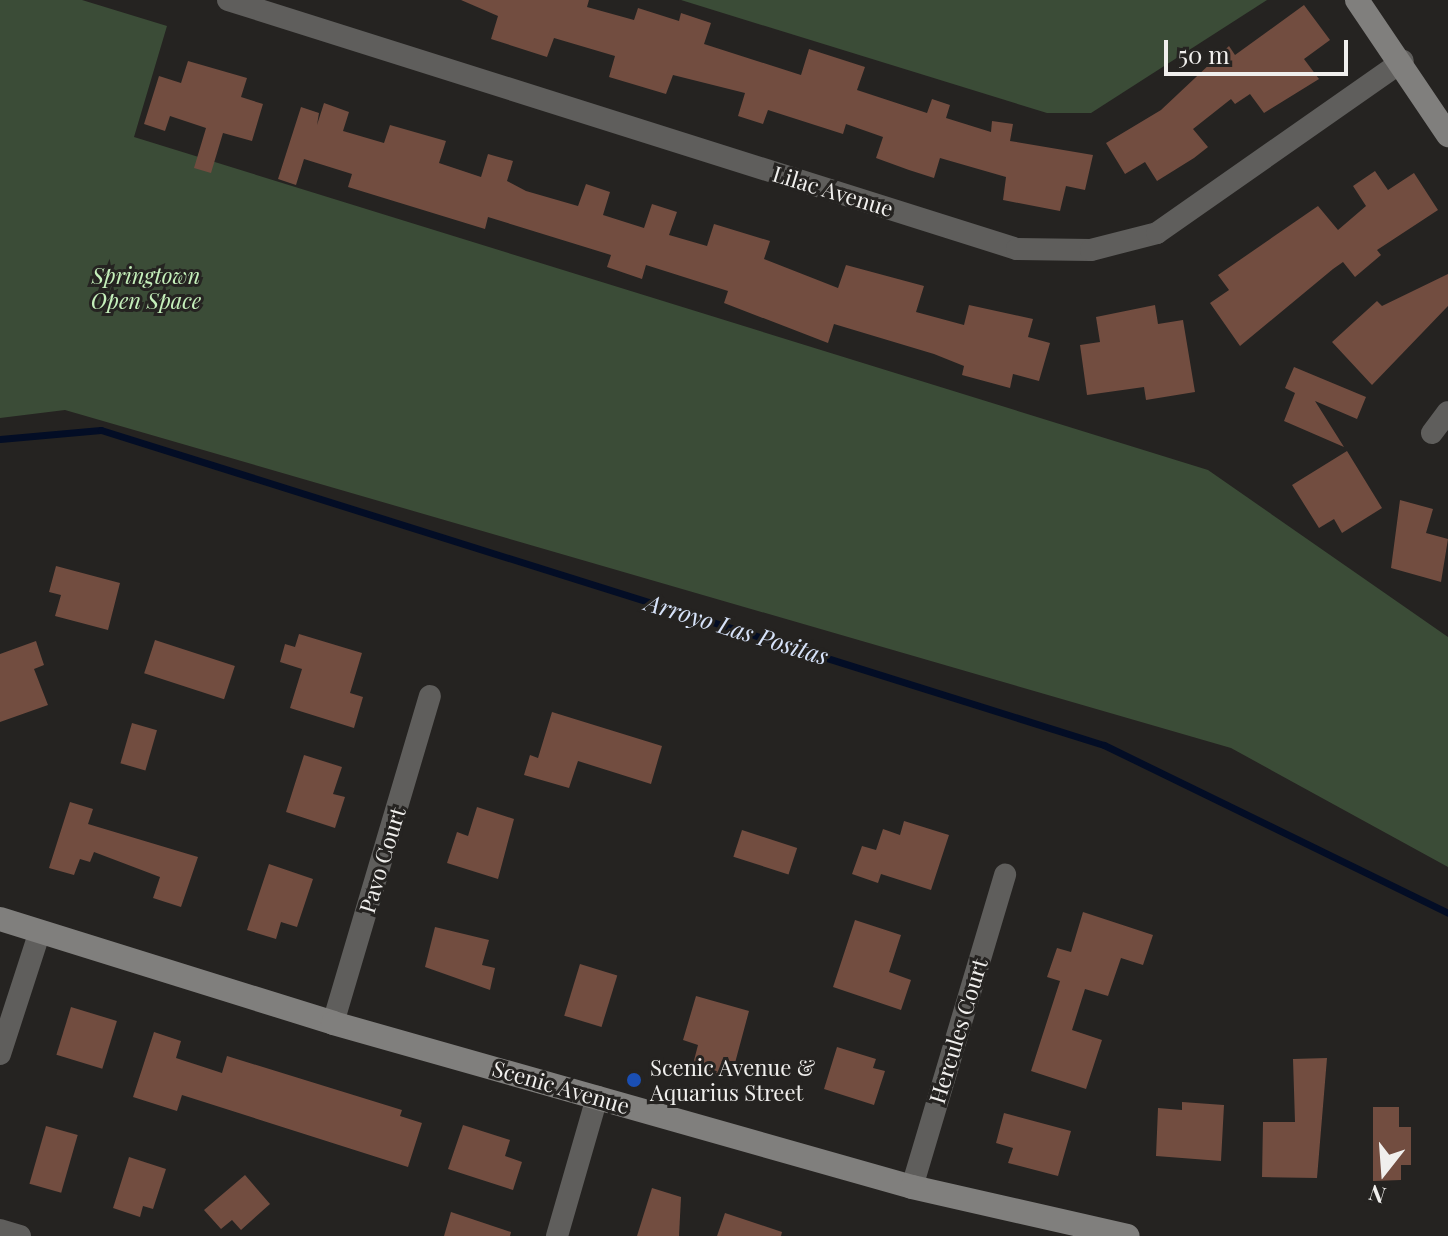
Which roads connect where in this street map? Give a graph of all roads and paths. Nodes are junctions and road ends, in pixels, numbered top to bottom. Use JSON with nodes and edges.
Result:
{"nodes":[{"id":1,"x":228,"y":0,"type":"edge"},
{"id":2,"x":1357,"y":0,"type":"edge"},
{"id":3,"x":1403,"y":61,"type":"junction"},
{"id":4,"x":1448,"y":135,"type":"edge"},
{"id":5,"x":1448,"y":412,"type":"edge"},
{"id":6,"x":1432,"y":433,"type":"dead end"},
{"id":7,"x":430,"y":696,"type":"dead end"},
{"id":8,"x":1005,"y":875,"type":"dead end"},
{"id":9,"x":0,"y":919,"type":"edge"},
{"id":10,"x":40,"y":931,"type":"junction"},
{"id":11,"x":333,"y":1023,"type":"junction"},
{"id":12,"x":0,"y":1054,"type":"edge"},
{"id":13,"x":597,"y":1097,"type":"junction"},
{"id":14,"x":912,"y":1187,"type":"junction"},
{"id":15,"x":0,"y":1230,"type":"edge"},
{"id":16,"x":20,"y":1236,"type":"edge"},
{"id":17,"x":557,"y":1236,"type":"edge"},
{"id":18,"x":1127,"y":1236,"type":"edge"}],
"edges":[{"from":1,"to":3,"type":"street","name":"Lilac Avenue"},
{"from":2,"to":3,"type":"street"},
{"from":3,"to":4,"type":"street"},
{"from":5,"to":6,"type":"street"},
{"from":7,"to":11,"type":"street","name":"Pavo Court"},
{"from":8,"to":14,"type":"street","name":"Hercules Court"},
{"from":9,"to":10,"type":"street","name":"Scenic Avenue"},
{"from":10,"to":11,"type":"street","name":"Scenic Avenue"},
{"from":10,"to":12,"type":"street"},
{"from":11,"to":13,"type":"street","name":"Scenic Avenue"},
{"from":13,"to":14,"type":"street","name":"Scenic Avenue"},
{"from":13,"to":17,"type":"street"},
{"from":14,"to":18,"type":"street","name":"Scenic Avenue"},
{"from":15,"to":16,"type":"street"}]}
